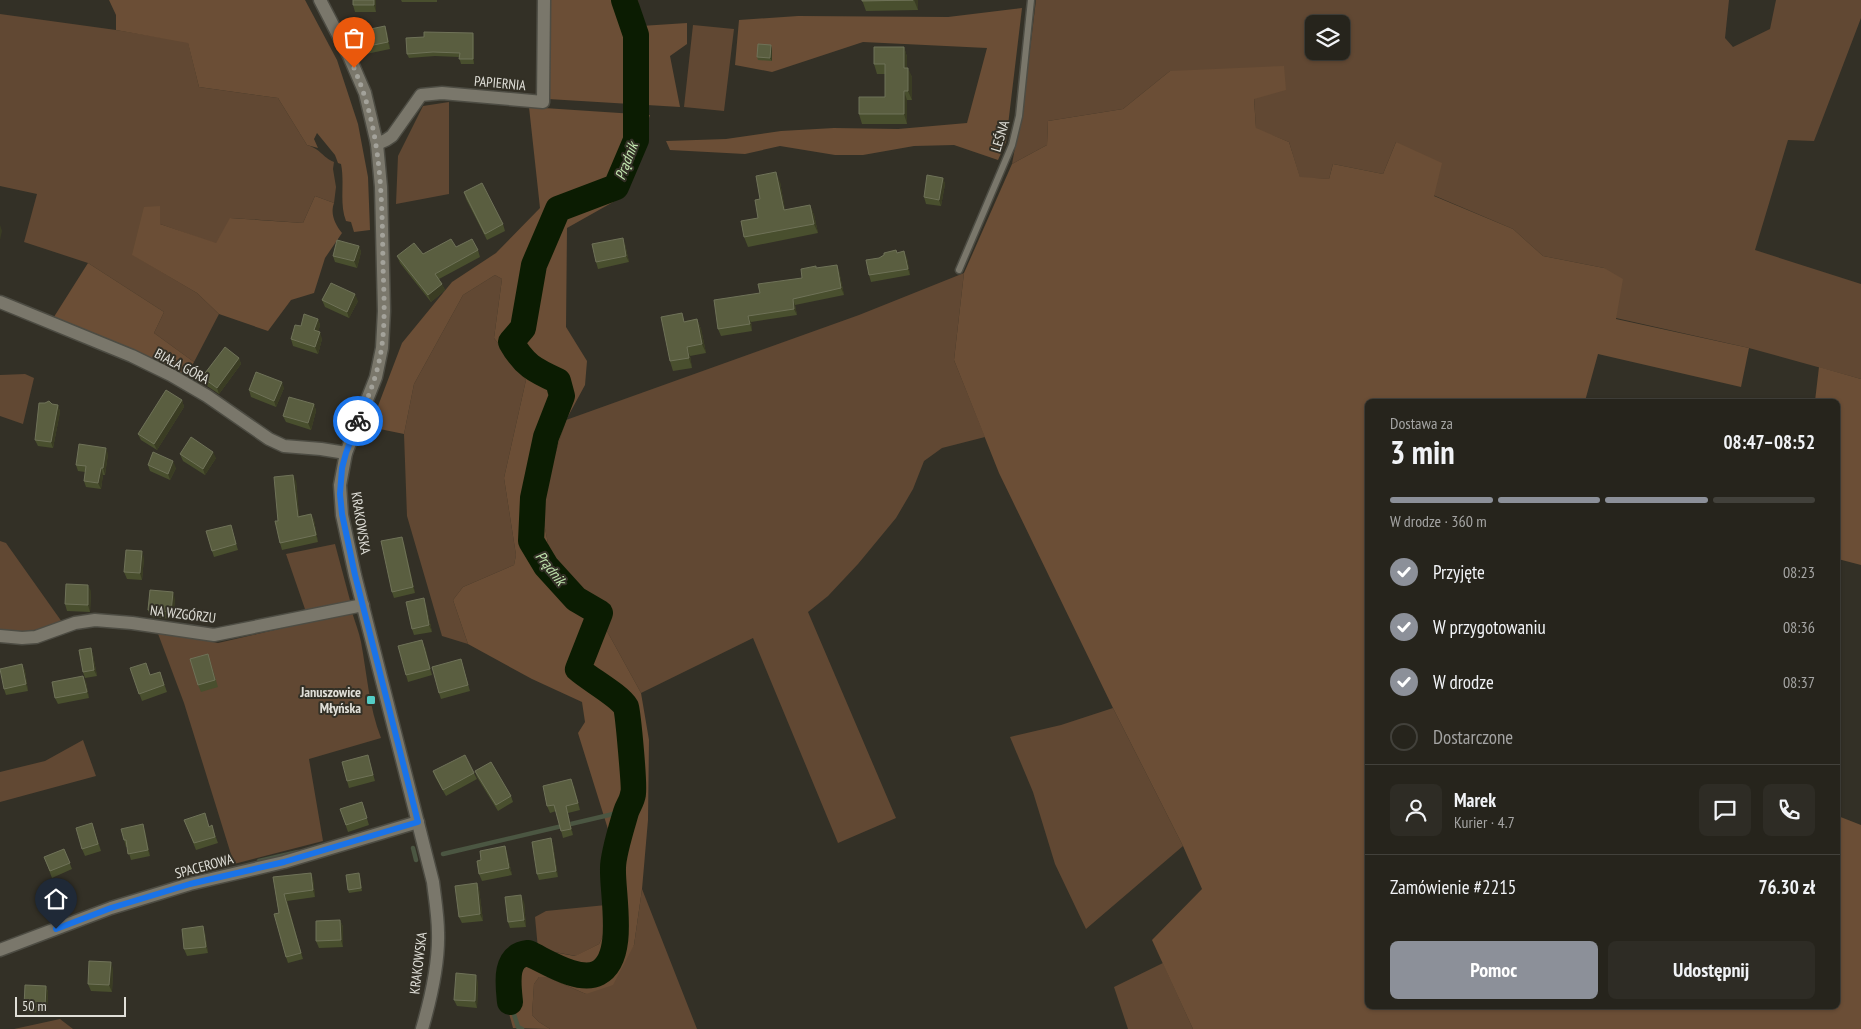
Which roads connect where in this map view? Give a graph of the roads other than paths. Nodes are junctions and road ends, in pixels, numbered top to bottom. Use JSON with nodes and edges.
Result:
{"nodes":[{"id":1,"x":320,"y":0,"type":"edge"},
{"id":2,"x":544,"y":0,"type":"edge"},
{"id":3,"x":1031,"y":0,"type":"edge"},
{"id":4,"x":377,"y":144,"type":"junction"},
{"id":5,"x":959,"y":270,"type":"dead end"},
{"id":6,"x":0,"y":302,"type":"edge"},
{"id":7,"x":346,"y":453,"type":"junction"},
{"id":8,"x":363,"y":605,"type":"junction"},
{"id":9,"x":0,"y":636,"type":"edge"},
{"id":10,"x":418,"y":822,"type":"junction"},
{"id":11,"x":0,"y":950,"type":"edge"},
{"id":12,"x":422,"y":1029,"type":"edge"}],
"edges":[{"from":1,"to":4,"type":"street","name":"KRAKOWSKA"},
{"from":2,"to":4,"type":"street","name":"PAPIERNIA"},
{"from":3,"to":5,"type":"lane","name":"LEŚNA"},
{"from":4,"to":7,"type":"street","name":"KRAKOWSKA"},
{"from":6,"to":7,"type":"street","name":"BIAŁA GÓRA"},
{"from":7,"to":8,"type":"street","name":"KRAKOWSKA"},
{"from":8,"to":9,"type":"street","name":"NA WZGÓRZU"},
{"from":8,"to":10,"type":"street","name":"KRAKOWSKA"},
{"from":10,"to":11,"type":"street","name":"SPACEROWA"},
{"from":10,"to":12,"type":"street","name":"KRAKOWSKA"}]}
